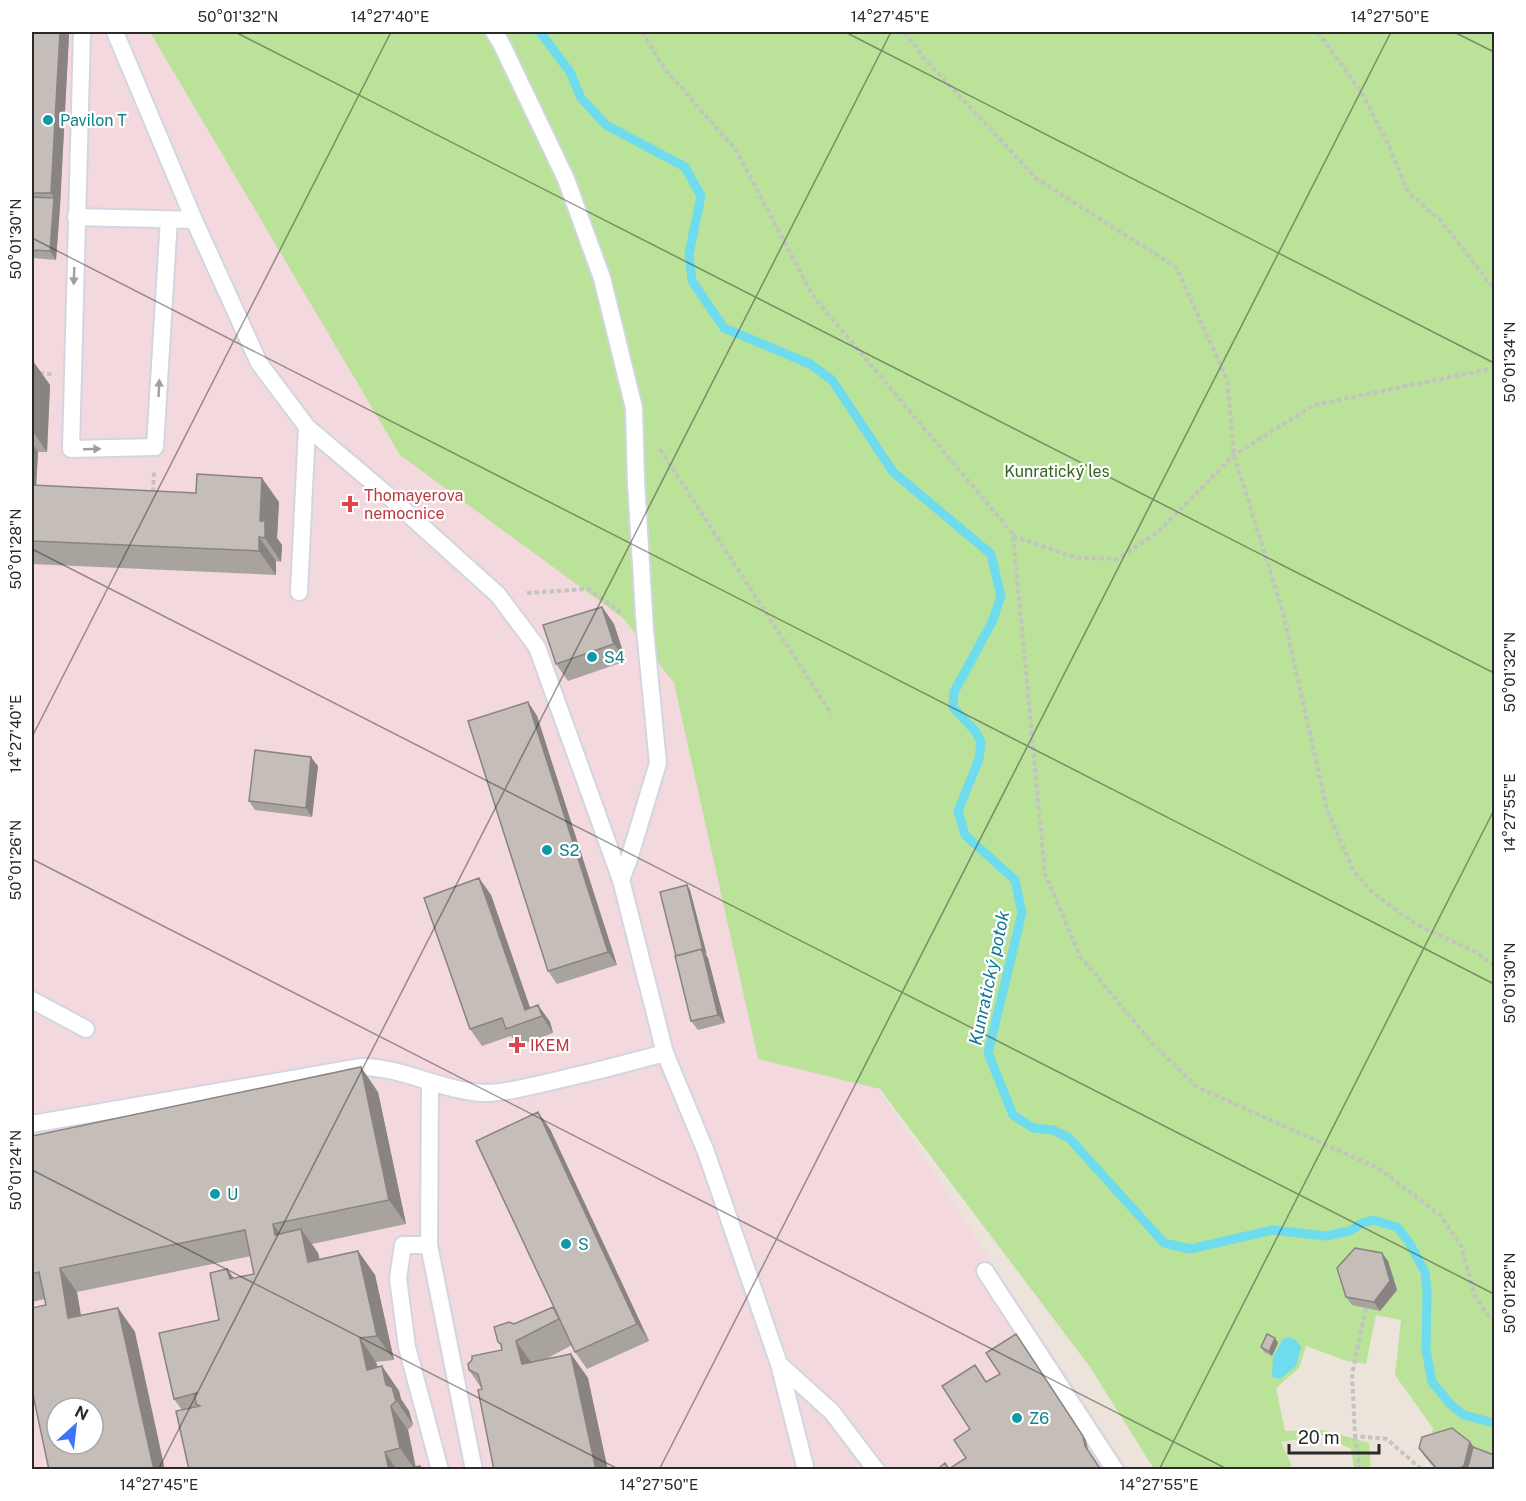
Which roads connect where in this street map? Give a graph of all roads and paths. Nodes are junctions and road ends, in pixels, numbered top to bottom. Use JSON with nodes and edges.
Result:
{"nodes":[{"id":1,"x":82,"y":32,"type":"edge"},
{"id":2,"x":115,"y":32,"type":"edge"},
{"id":3,"x":494,"y":32,"type":"edge"},
{"id":4,"x":642,"y":32,"type":"edge"},
{"id":5,"x":905,"y":32,"type":"edge"},
{"id":6,"x":1318,"y":32,"type":"edge"},
{"id":7,"x":76,"y":217,"type":"junction"},
{"id":8,"x":169,"y":219,"type":"junction"},
{"id":9,"x":194,"y":220,"type":"junction"},
{"id":10,"x":1494,"y":289,"type":"edge"},
{"id":11,"x":1494,"y":368,"type":"edge"},
{"id":12,"x":307,"y":427,"type":"junction"},
{"id":13,"x":155,"y":447,"type":"junction"},
{"id":14,"x":659,"y":447,"type":"dead end"},
{"id":15,"x":1234,"y":455,"type":"junction"},
{"id":16,"x":163,"y":493,"type":"edge"},
{"id":17,"x":1014,"y":536,"type":"junction"},
{"id":18,"x":299,"y":592,"type":"dead end"},
{"id":19,"x":498,"y":595,"type":"junction"},
{"id":20,"x":645,"y":630,"type":"junction"},
{"id":21,"x":832,"y":716,"type":"dead end"},
{"id":22,"x":621,"y":880,"type":"junction"},
{"id":23,"x":1494,"y":966,"type":"edge"},
{"id":24,"x":32,"y":1000,"type":"edge"},
{"id":25,"x":86,"y":1029,"type":"dead end"},
{"id":26,"x":665,"y":1053,"type":"junction"},
{"id":27,"x":430,"y":1082,"type":"junction"},
{"id":28,"x":32,"y":1124,"type":"edge"},
{"id":29,"x":429,"y":1245,"type":"junction"},
{"id":30,"x":984,"y":1272,"type":"dead end"},
{"id":31,"x":1366,"y":1308,"type":"edge"},
{"id":32,"x":1494,"y":1321,"type":"edge"},
{"id":33,"x":779,"y":1364,"type":"junction"},
{"id":34,"x":1356,"y":1436,"type":"junction"},
{"id":35,"x":440,"y":1470,"type":"edge"},
{"id":36,"x":474,"y":1470,"type":"edge"},
{"id":37,"x":806,"y":1470,"type":"edge"},
{"id":38,"x":876,"y":1470,"type":"edge"},
{"id":39,"x":1115,"y":1470,"type":"edge"},
{"id":40,"x":1360,"y":1470,"type":"edge"},
{"id":41,"x":1422,"y":1470,"type":"edge"}],
"edges":[{"from":1,"to":7,"type":"lane"},
{"from":2,"to":9,"type":"lane"},
{"from":3,"to":20,"type":"lane"},
{"from":4,"to":17,"type":"path"},
{"from":5,"to":15,"type":"path"},
{"from":6,"to":10,"type":"path"},
{"from":7,"to":8,"type":"lane"},
{"from":7,"to":13,"type":"lane","one_way":true},
{"from":8,"to":9,"type":"lane"},
{"from":13,"to":8,"type":"lane","one_way":true},
{"from":9,"to":12,"type":"lane"},
{"from":11,"to":15,"type":"path"},
{"from":12,"to":18,"type":"lane"},
{"from":12,"to":19,"type":"lane"},
{"from":13,"to":16,"type":"path"},
{"from":14,"to":21,"type":"path"},
{"from":15,"to":17,"type":"path"},
{"from":15,"to":23,"type":"path"},
{"from":17,"to":32,"type":"path"},
{"from":19,"to":20,"type":"path"},
{"from":19,"to":22,"type":"lane"},
{"from":20,"to":22,"type":"lane"},
{"from":22,"to":26,"type":"lane"},
{"from":24,"to":25,"type":"lane"},
{"from":26,"to":27,"type":"lane"},
{"from":26,"to":33,"type":"lane"},
{"from":27,"to":28,"type":"lane"},
{"from":27,"to":29,"type":"lane"},
{"from":29,"to":35,"type":"lane"},
{"from":29,"to":36,"type":"lane"},
{"from":30,"to":39,"type":"lane"},
{"from":31,"to":34,"type":"path"},
{"from":33,"to":37,"type":"lane"},
{"from":33,"to":38,"type":"lane"},
{"from":34,"to":40,"type":"path"},
{"from":34,"to":41,"type":"path"}]}
